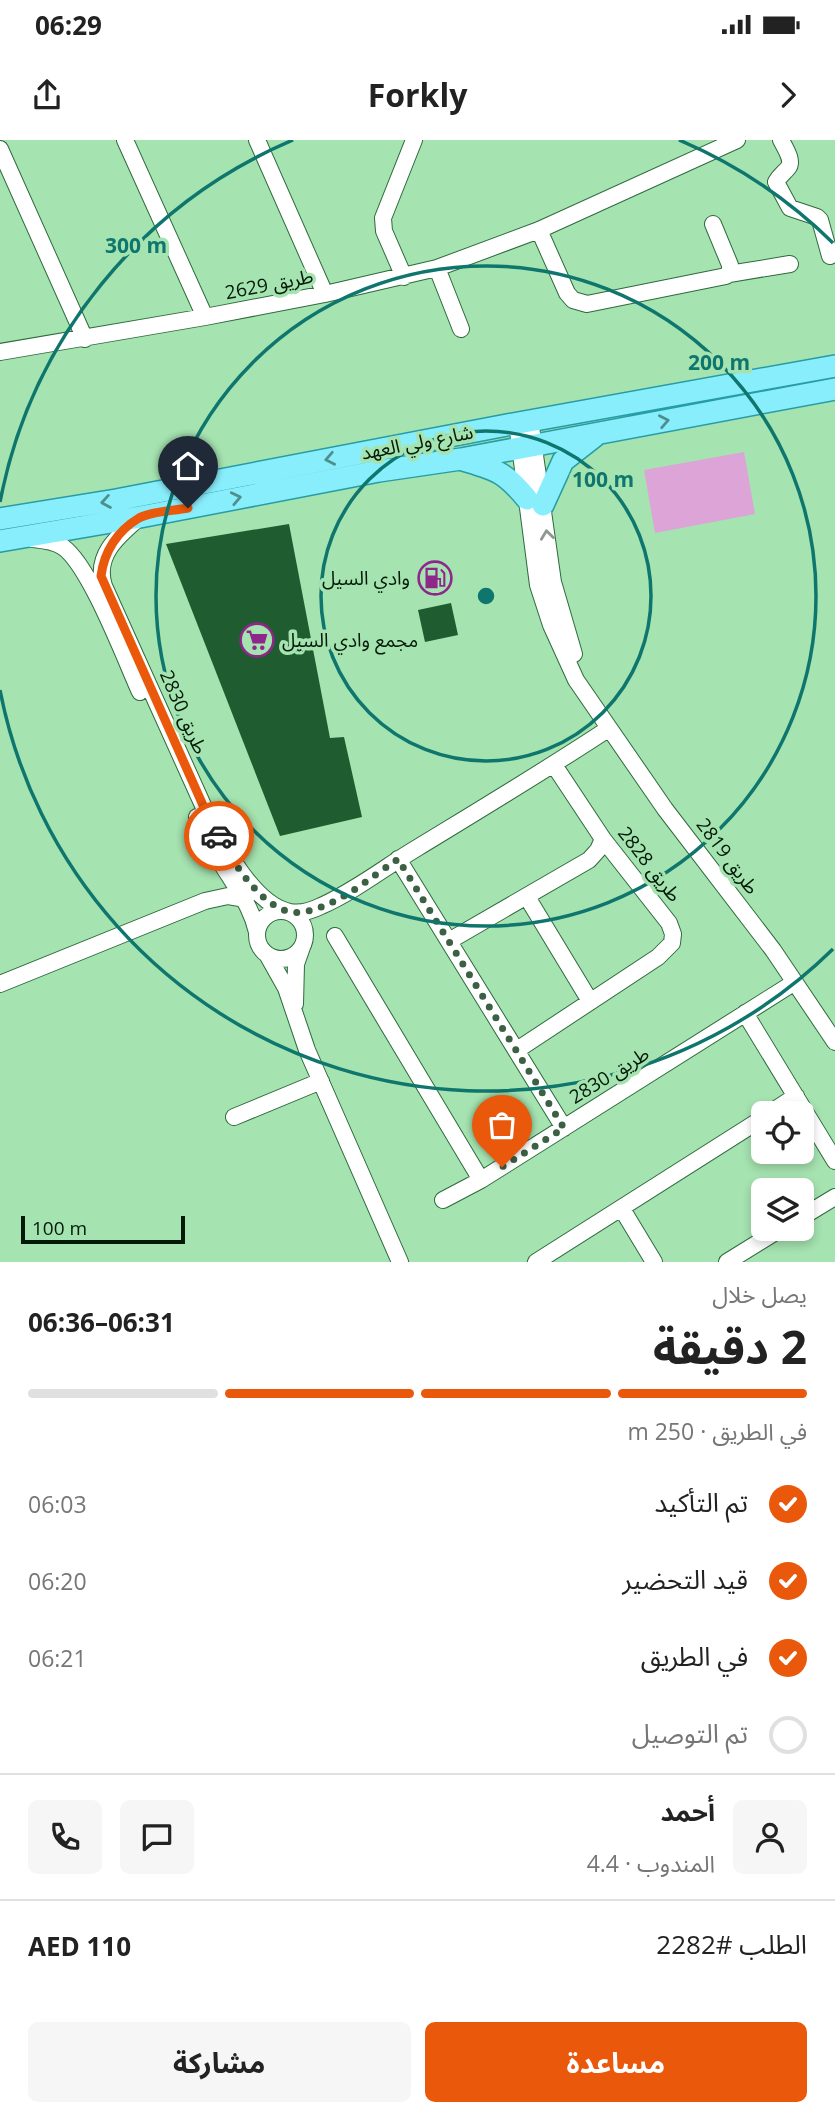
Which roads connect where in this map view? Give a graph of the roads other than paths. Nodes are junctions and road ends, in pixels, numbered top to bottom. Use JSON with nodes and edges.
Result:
{"nodes":[{"id":1,"x":125,"y":140,"type":"edge"},
{"id":2,"x":257,"y":140,"type":"edge"},
{"id":3,"x":414,"y":140,"type":"edge"},
{"id":4,"x":781,"y":140,"type":"edge"},
{"id":5,"x":727,"y":142,"type":"edge"},
{"id":6,"x":0,"y":149,"type":"edge"},
{"id":7,"x":713,"y":224,"type":"dead end"},
{"id":8,"x":539,"y":230,"type":"junction"},
{"id":9,"x":830,"y":256,"type":"dead end"},
{"id":10,"x":790,"y":264,"type":"dead end"},
{"id":11,"x":437,"y":268,"type":"junction"},
{"id":12,"x":729,"y":274,"type":"junction"},
{"id":13,"x":404,"y":277,"type":"junction"},
{"id":14,"x":325,"y":294,"type":"junction"},
{"id":15,"x":205,"y":317,"type":"junction"},
{"id":16,"x":461,"y":329,"type":"dead end"},
{"id":17,"x":85,"y":339,"type":"junction"},
{"id":18,"x":0,"y":352,"type":"edge"},
{"id":19,"x":835,"y":366,"type":"edge"},
{"id":20,"x":835,"y":389,"type":"edge"},
{"id":21,"x":526,"y":433,"type":"junction"},
{"id":22,"x":597,"y":434,"type":"junction"},
{"id":23,"x":461,"y":459,"type":"junction"},
{"id":24,"x":535,"y":502,"type":"junction"},
{"id":25,"x":141,"y":517,"type":"junction"},
{"id":26,"x":0,"y":519,"type":"edge"},
{"id":27,"x":10,"y":539,"type":"edge"},
{"id":28,"x":608,"y":729,"type":"junction"},
{"id":29,"x":554,"y":765,"type":"junction"},
{"id":30,"x":603,"y":839,"type":"junction"},
{"id":31,"x":398,"y":859,"type":"junction"},
{"id":32,"x":236,"y":875,"type":"junction"},
{"id":33,"x":340,"y":897,"type":"junction"},
{"id":34,"x":527,"y":897,"type":"junction"},
{"id":35,"x":246,"y":899,"type":"junction"},
{"id":36,"x":205,"y":901,"type":"junction"},
{"id":37,"x":287,"y":912,"type":"junction"},
{"id":38,"x":257,"y":932,"type":"junction"},
{"id":39,"x":335,"y":936,"type":"dead end"},
{"id":40,"x":449,"y":941,"type":"junction"},
{"id":41,"x":304,"y":942,"type":"junction"},
{"id":42,"x":268,"y":956,"type":"junction"},
{"id":43,"x":795,"y":982,"type":"junction"},
{"id":44,"x":0,"y":985,"type":"edge"},
{"id":45,"x":590,"y":1001,"type":"junction"},
{"id":46,"x":745,"y":1013,"type":"junction"},
{"id":47,"x":294,"y":1014,"type":"junction"},
{"id":48,"x":835,"y":1042,"type":"edge"},
{"id":49,"x":517,"y":1050,"type":"junction"},
{"id":50,"x":321,"y":1081,"type":"junction"},
{"id":51,"x":796,"y":1096,"type":"junction"},
{"id":52,"x":788,"y":1101,"type":"edge"},
{"id":53,"x":233,"y":1117,"type":"dead end"},
{"id":54,"x":751,"y":1126,"type":"edge"},
{"id":55,"x":564,"y":1128,"type":"junction"},
{"id":56,"x":835,"y":1161,"type":"edge"},
{"id":57,"x":481,"y":1180,"type":"junction"},
{"id":58,"x":835,"y":1197,"type":"edge"},
{"id":59,"x":443,"y":1200,"type":"dead end"},
{"id":60,"x":622,"y":1209,"type":"junction"},
{"id":61,"x":814,"y":1210,"type":"edge"},
{"id":62,"x":761,"y":1241,"type":"edge"},
{"id":63,"x":400,"y":1262,"type":"edge"},
{"id":64,"x":536,"y":1262,"type":"edge"},
{"id":65,"x":654,"y":1262,"type":"edge"},
{"id":66,"x":727,"y":1262,"type":"edge"}],
"edges":[{"from":1,"to":15,"type":"street"},
{"from":2,"to":14,"type":"street"},
{"from":3,"to":13,"type":"street"},
{"from":4,"to":9,"type":"street"},
{"from":5,"to":8,"type":"street","name":"طريق 2629"},
{"from":6,"to":17,"type":"street"},
{"from":7,"to":12,"type":"street"},
{"from":8,"to":11,"type":"street","name":"طريق 2629"},
{"from":8,"to":12,"type":"street"},
{"from":10,"to":12,"type":"street"},
{"from":11,"to":13,"type":"street","name":"طريق 2629"},
{"from":11,"to":16,"type":"street"},
{"from":13,"to":14,"type":"street","name":"طريق 2629"},
{"from":14,"to":15,"type":"street","name":"طريق 2629"},
{"from":15,"to":17,"type":"street","name":"طريق 2629"},
{"from":17,"to":18,"type":"street","name":"طريق 2629"},
{"from":19,"to":21,"type":"main road","name":"شارع ولي العهد"},
{"from":22,"to":20,"type":"main road","name":"شارع ولي العهد","one_way":true},
{"from":21,"to":22,"type":"main road","name":"شارع ولي العهد"},
{"from":21,"to":23,"type":"main road","name":"شارع ولي العهد"},
{"from":21,"to":24,"type":"street","name":"طريق 2819"},
{"from":21,"to":26,"type":"main road","name":"شارع ولي العهد","one_way":true},
{"from":22,"to":24,"type":"main road"},
{"from":23,"to":24,"type":"main road"},
{"from":25,"to":23,"type":"main road","name":"شارع ولي العهد","one_way":true},
{"from":24,"to":28,"type":"street","name":"طريق 2819"},
{"from":25,"to":27,"type":"main road","name":"شارع ولي العهد"},
{"from":25,"to":32,"type":"street","name":"طريق 2830"},
{"from":27,"to":32,"type":"street","name":"طريق 2830"},
{"from":28,"to":29,"type":"street"},
{"from":28,"to":43,"type":"street","name":"طريق 2819"},
{"from":29,"to":30,"type":"street","name":"طريق 2828"},
{"from":29,"to":31,"type":"street"},
{"from":30,"to":34,"type":"street"},
{"from":30,"to":45,"type":"street","name":"طريق 2828"},
{"from":31,"to":33,"type":"street"},
{"from":31,"to":40,"type":"street"},
{"from":32,"to":35,"type":"street","name":"طريق 2830"},
{"from":32,"to":36,"type":"street"},
{"from":32,"to":37,"type":"street","name":"طريق 2830"},
{"from":33,"to":37,"type":"street"},
{"from":33,"to":41,"type":"street"},
{"from":34,"to":40,"type":"street"},
{"from":34,"to":45,"type":"street"},
{"from":35,"to":36,"type":"street"},
{"from":35,"to":38,"type":"street","name":"طريق 2830"},
{"from":36,"to":44,"type":"street"},
{"from":37,"to":38,"type":"street"},
{"from":37,"to":41,"type":"street"},
{"from":38,"to":42,"type":"street"},
{"from":39,"to":57,"type":"street"},
{"from":40,"to":49,"type":"street"},
{"from":41,"to":42,"type":"street"},
{"from":41,"to":47,"type":"street"},
{"from":42,"to":47,"type":"street"},
{"from":43,"to":46,"type":"street","name":"طريق 2830"},
{"from":43,"to":48,"type":"street","name":"طريق 2819"},
{"from":45,"to":49,"type":"street","name":"طريق 2828"},
{"from":46,"to":51,"type":"street"},
{"from":46,"to":55,"type":"street","name":"طريق 2830"},
{"from":47,"to":50,"type":"street"},
{"from":49,"to":55,"type":"street"},
{"from":50,"to":53,"type":"street"},
{"from":50,"to":63,"type":"street"},
{"from":51,"to":52,"type":"street"},
{"from":51,"to":56,"type":"street"},
{"from":54,"to":60,"type":"street"},
{"from":55,"to":57,"type":"street","name":"طريق 2830"},
{"from":57,"to":59,"type":"street","name":"طريق 2830"},
{"from":58,"to":61,"type":"street"},
{"from":60,"to":64,"type":"street"},
{"from":60,"to":65,"type":"street"},
{"from":62,"to":66,"type":"street"}]}
